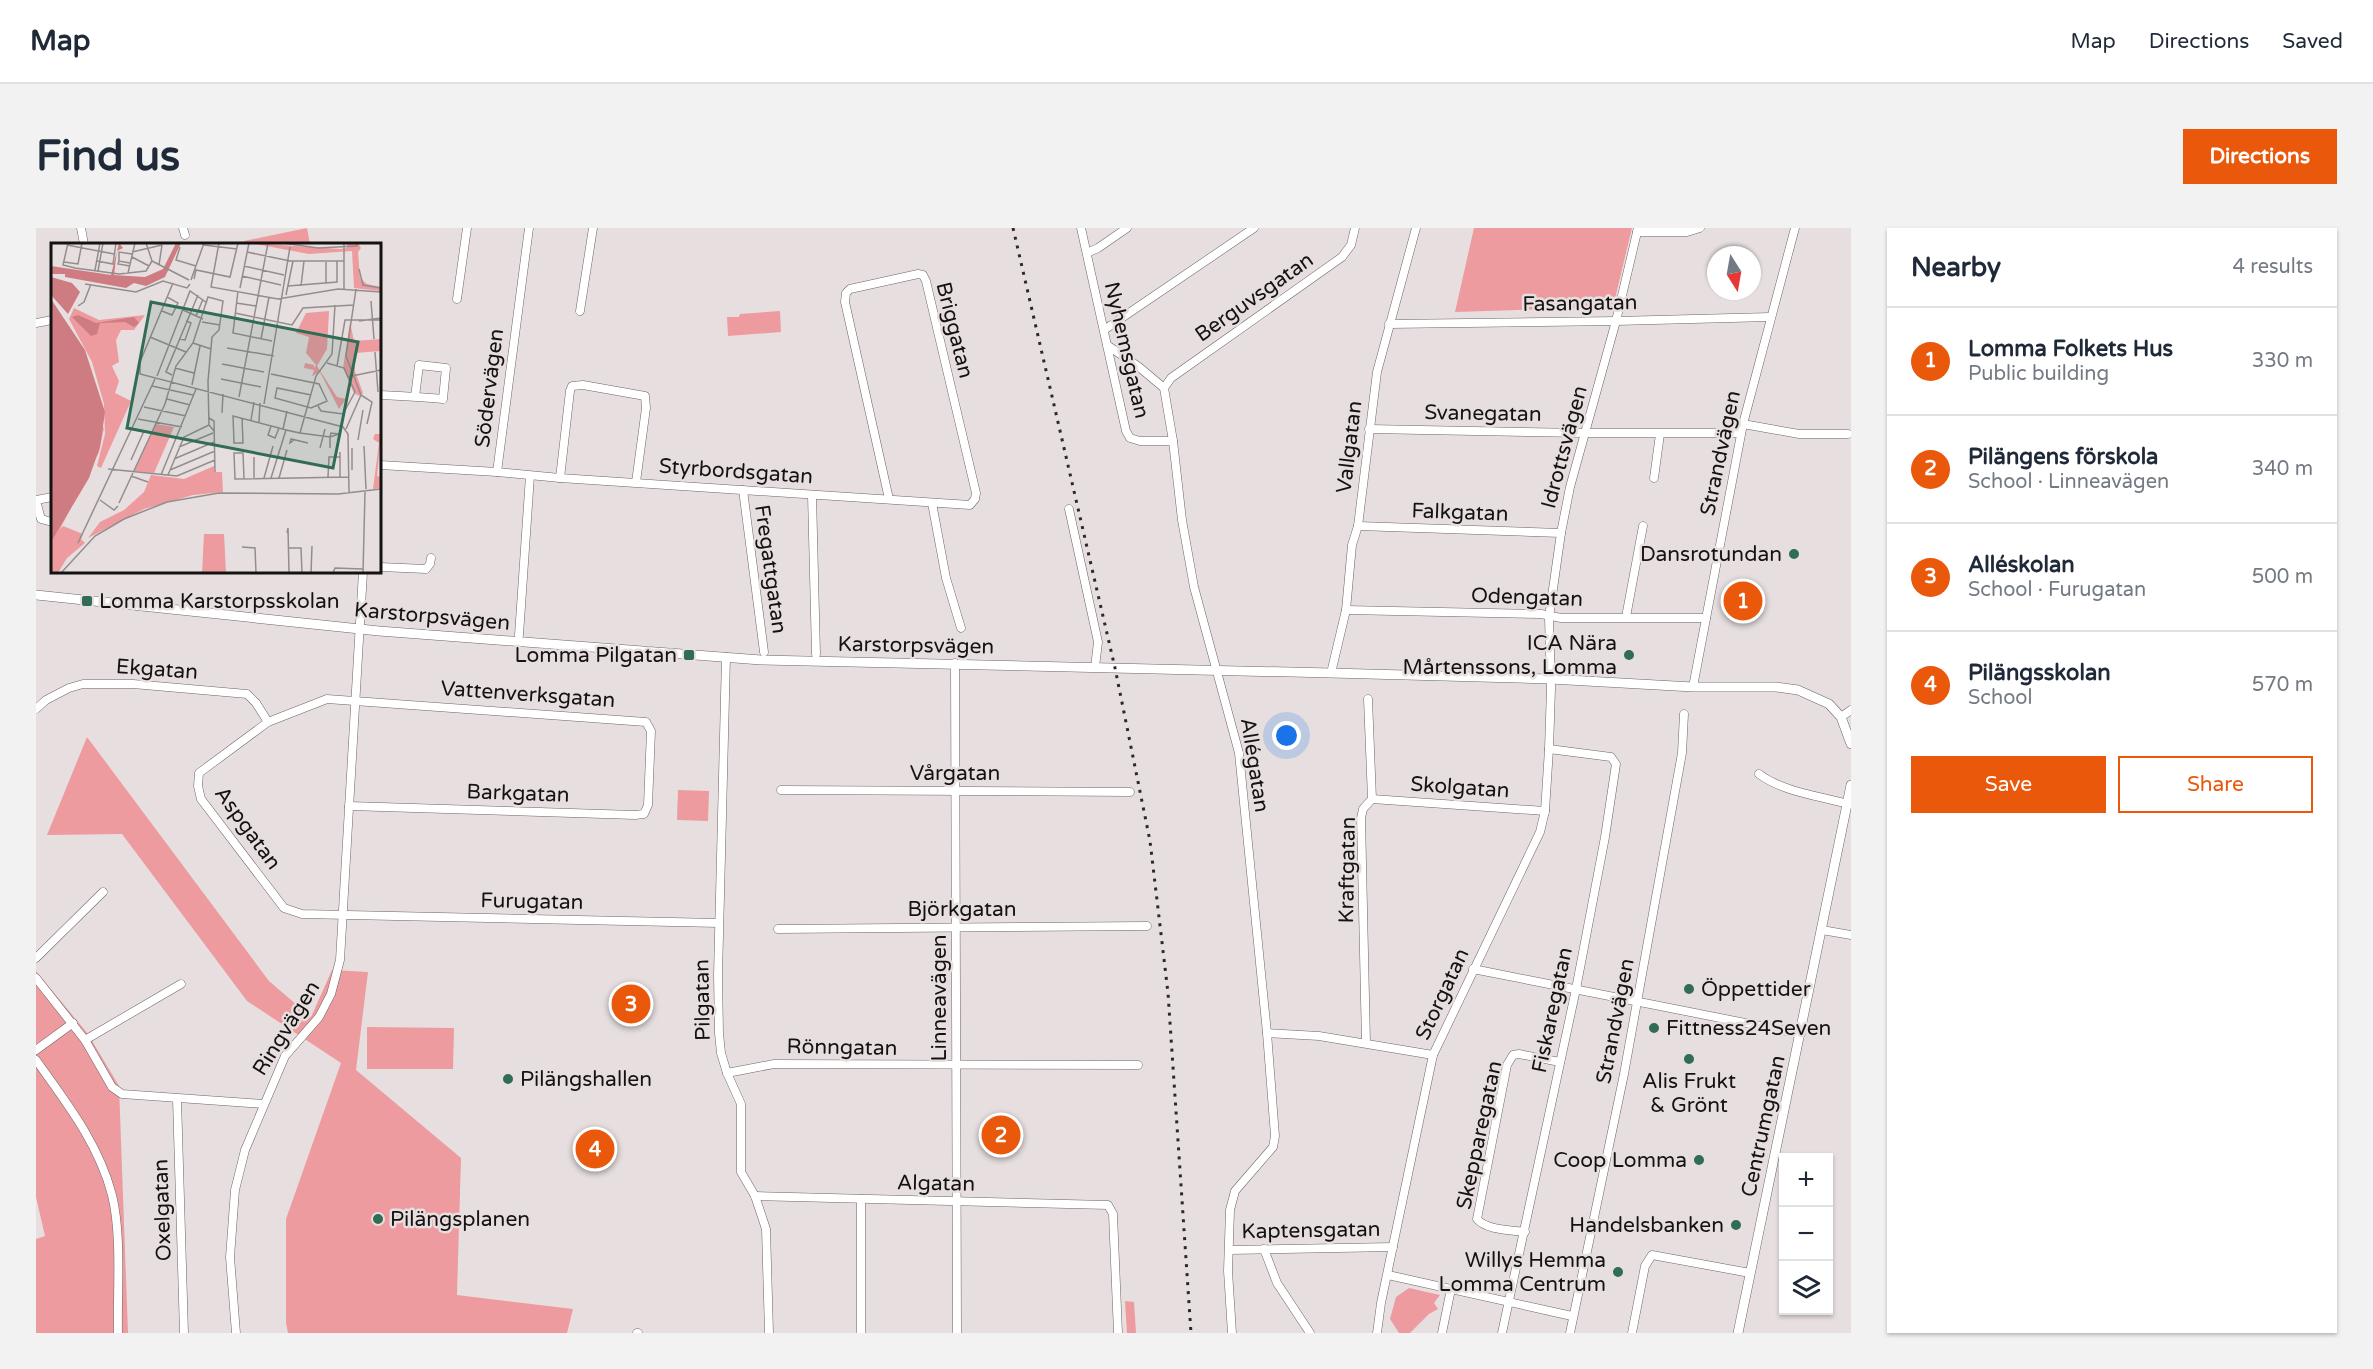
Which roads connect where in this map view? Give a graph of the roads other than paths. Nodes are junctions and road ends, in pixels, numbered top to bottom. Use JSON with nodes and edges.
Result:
{"nodes":[{"id":1,"x":81,"y":228,"type":"edge"},
{"id":2,"x":467,"y":228,"type":"edge"},
{"id":3,"x":529,"y":228,"type":"edge"},
{"id":4,"x":593,"y":228,"type":"edge"},
{"id":5,"x":1081,"y":228,"type":"edge"},
{"id":6,"x":1127,"y":228,"type":"edge"},
{"id":7,"x":1254,"y":228,"type":"edge"},
{"id":8,"x":1355,"y":228,"type":"edge"},
{"id":9,"x":1416,"y":228,"type":"edge"},
{"id":10,"x":1795,"y":228,"type":"edge"},
{"id":11,"x":1700,"y":229,"type":"edge"},
{"id":12,"x":1638,"y":230,"type":"edge"},
{"id":13,"x":84,"y":243,"type":"edge"},
{"id":14,"x":1087,"y":253,"type":"junction"},
{"id":15,"x":457,"y":299,"type":"dead end"},
{"id":16,"x":580,"y":311,"type":"dead end"},
{"id":17,"x":1770,"y":317,"type":"junction"},
{"id":18,"x":51,"y":320,"type":"edge"},
{"id":19,"x":1616,"y":321,"type":"junction"},
{"id":20,"x":36,"y":323,"type":"edge"},
{"id":21,"x":1389,"y":324,"type":"junction"},
{"id":22,"x":1104,"y":330,"type":"junction"},
{"id":23,"x":1107,"y":345,"type":"junction"},
{"id":24,"x":1164,"y":388,"type":"junction"},
{"id":25,"x":381,"y":395,"type":"edge"},
{"id":26,"x":415,"y":397,"type":"junction"},
{"id":27,"x":1743,"y":424,"type":"junction"},
{"id":28,"x":1369,"y":429,"type":"junction"},
{"id":29,"x":1584,"y":433,"type":"junction"},
{"id":30,"x":1741,"y":433,"type":"junction"},
{"id":31,"x":1660,"y":434,"type":"junction"},
{"id":32,"x":1848,"y":434,"type":"dead end"},
{"id":33,"x":1173,"y":441,"type":"junction"},
{"id":34,"x":381,"y":465,"type":"edge"},
{"id":35,"x":497,"y":472,"type":"junction"},
{"id":36,"x":530,"y":476,"type":"junction"},
{"id":37,"x":560,"y":478,"type":"junction"},
{"id":38,"x":1654,"y":478,"type":"dead end"},
{"id":39,"x":636,"y":482,"type":"junction"},
{"id":40,"x":743,"y":490,"type":"junction"},
{"id":41,"x":812,"y":495,"type":"junction"},
{"id":42,"x":51,"y":497,"type":"edge"},
{"id":43,"x":889,"y":499,"type":"junction"},
{"id":44,"x":36,"y":501,"type":"edge"},
{"id":45,"x":932,"y":502,"type":"junction"},
{"id":46,"x":973,"y":503,"type":"joint"},
{"id":47,"x":1069,"y":509,"type":"dead end"},
{"id":48,"x":51,"y":522,"type":"edge"},
{"id":49,"x":1358,"y":526,"type":"junction"},
{"id":50,"x":1643,"y":526,"type":"dead end"},
{"id":51,"x":1561,"y":533,"type":"junction"},
{"id":52,"x":431,"y":558,"type":"dead end"},
{"id":53,"x":381,"y":567,"type":"edge"},
{"id":54,"x":363,"y":573,"type":"edge"},
{"id":55,"x":36,"y":594,"type":"edge"},
{"id":56,"x":1346,"y":610,"type":"junction"},
{"id":57,"x":1549,"y":617,"type":"junction"},
{"id":58,"x":1626,"y":617,"type":"junction"},
{"id":59,"x":1706,"y":618,"type":"junction"},
{"id":60,"x":961,"y":628,"type":"dead end"},
{"id":61,"x":360,"y":629,"type":"junction"},
{"id":62,"x":519,"y":635,"type":"dead end"},
{"id":63,"x":764,"y":652,"type":"dead end"},
{"id":64,"x":816,"y":654,"type":"dead end"},
{"id":65,"x":726,"y":657,"type":"junction"},
{"id":66,"x":955,"y":663,"type":"junction"},
{"id":67,"x":1095,"y":667,"type":"junction"},
{"id":68,"x":1216,"y":669,"type":"junction"},
{"id":69,"x":1330,"y":672,"type":"junction"},
{"id":70,"x":1550,"y":679,"type":"junction"},
{"id":71,"x":1693,"y":687,"type":"junction"},
{"id":72,"x":1368,"y":699,"type":"dead end"},
{"id":73,"x":356,"y":701,"type":"junction"},
{"id":74,"x":36,"y":709,"type":"edge"},
{"id":75,"x":1851,"y":710,"type":"edge"},
{"id":76,"x":1684,"y":714,"type":"dead end"},
{"id":77,"x":1840,"y":717,"type":"junction"},
{"id":78,"x":268,"y":722,"type":"junction"},
{"id":79,"x":1851,"y":744,"type":"edge"},
{"id":80,"x":1549,"y":749,"type":"junction"},
{"id":81,"x":649,"y":773,"type":"joint"},
{"id":82,"x":1759,"y":774,"type":"dead end"},
{"id":83,"x":1851,"y":785,"type":"edge"},
{"id":84,"x":781,"y":790,"type":"dead end"},
{"id":85,"x":956,"y":791,"type":"junction"},
{"id":86,"x":1130,"y":792,"type":"dead end"},
{"id":87,"x":1371,"y":799,"type":"junction"},
{"id":88,"x":1848,"y":804,"type":"junction"},
{"id":89,"x":349,"y":806,"type":"junction"},
{"id":90,"x":1545,"y":811,"type":"junction"},
{"id":91,"x":103,"y":892,"type":"dead end"},
{"id":92,"x":344,"y":915,"type":"junction"},
{"id":93,"x":720,"y":923,"type":"junction"},
{"id":94,"x":1147,"y":926,"type":"dead end"},
{"id":95,"x":957,"y":927,"type":"junction"},
{"id":96,"x":778,"y":929,"type":"dead end"},
{"id":97,"x":1822,"y":930,"type":"junction"},
{"id":98,"x":1851,"y":935,"type":"edge"},
{"id":99,"x":36,"y":958,"type":"edge"},
{"id":100,"x":1473,"y":969,"type":"junction"},
{"id":101,"x":36,"y":978,"type":"edge"},
{"id":102,"x":181,"y":984,"type":"dead end"},
{"id":103,"x":1576,"y":989,"type":"junction"},
{"id":104,"x":1637,"y":1001,"type":"junction"},
{"id":105,"x":73,"y":1023,"type":"junction"},
{"id":106,"x":1267,"y":1033,"type":"junction"},
{"id":107,"x":1801,"y":1034,"type":"junction"},
{"id":108,"x":85,"y":1040,"type":"junction"},
{"id":109,"x":1366,"y":1043,"type":"junction"},
{"id":110,"x":36,"y":1050,"type":"edge"},
{"id":111,"x":1433,"y":1055,"type":"junction"},
{"id":112,"x":36,"y":1060,"type":"edge"},
{"id":113,"x":1560,"y":1062,"type":"junction"},
{"id":114,"x":1138,"y":1065,"type":"dead end"},
{"id":115,"x":957,"y":1066,"type":"junction"},
{"id":116,"x":727,"y":1073,"type":"junction"},
{"id":117,"x":177,"y":1099,"type":"junction"},
{"id":118,"x":263,"y":1104,"type":"junction"},
{"id":119,"x":755,"y":1197,"type":"junction"},
{"id":120,"x":861,"y":1199,"type":"junction"},
{"id":121,"x":957,"y":1202,"type":"junction"},
{"id":122,"x":1525,"y":1232,"type":"junction"},
{"id":123,"x":1393,"y":1246,"type":"junction"},
{"id":124,"x":1264,"y":1249,"type":"junction"},
{"id":125,"x":1230,"y":1250,"type":"junction"},
{"id":126,"x":1750,"y":1274,"type":"junction"},
{"id":127,"x":1388,"y":1275,"type":"junction"},
{"id":128,"x":1451,"y":1289,"type":"junction"},
{"id":129,"x":1508,"y":1302,"type":"junction"},
{"id":130,"x":1572,"y":1316,"type":"junction"},
{"id":131,"x":118,"y":1333,"type":"edge"},
{"id":132,"x":184,"y":1333,"type":"edge"},
{"id":133,"x":236,"y":1333,"type":"edge"},
{"id":134,"x":769,"y":1333,"type":"edge"},
{"id":135,"x":861,"y":1333,"type":"edge"},
{"id":136,"x":957,"y":1333,"type":"edge"},
{"id":137,"x":1118,"y":1333,"type":"edge"},
{"id":138,"x":1232,"y":1333,"type":"edge"},
{"id":139,"x":1310,"y":1333,"type":"edge"},
{"id":140,"x":1377,"y":1333,"type":"edge"},
{"id":141,"x":1442,"y":1333,"type":"edge"},
{"id":142,"x":1502,"y":1333,"type":"edge"},
{"id":143,"x":1570,"y":1333,"type":"edge"},
{"id":144,"x":1632,"y":1333,"type":"edge"},
{"id":145,"x":1738,"y":1333,"type":"edge"}],
"edges":[{"from":1,"to":13,"type":"street"},
{"from":2,"to":15,"type":"street"},
{"from":3,"to":35,"type":"street","name":"Södervägen"},
{"from":4,"to":16,"type":"street"},
{"from":5,"to":14,"type":"street","name":"Nyhemsgatan"},
{"from":6,"to":14,"type":"street"},
{"from":7,"to":22,"type":"street"},
{"from":8,"to":24,"type":"street","name":"Berguvsgatan"},
{"from":9,"to":21,"type":"street","name":"Vallgatan"},
{"from":10,"to":17,"type":"street","name":"Strandvägen"},
{"from":11,"to":12,"type":"street"},
{"from":12,"to":19,"type":"street","name":"Idrottsvägen"},
{"from":14,"to":22,"type":"street","name":"Nyhemsgatan"},
{"from":17,"to":19,"type":"street","name":"Fasangatan"},
{"from":17,"to":27,"type":"street","name":"Strandvägen"},
{"from":18,"to":20,"type":"street"},
{"from":19,"to":21,"type":"street","name":"Fasangatan"},
{"from":19,"to":29,"type":"street","name":"Idrottsvägen"},
{"from":21,"to":28,"type":"street","name":"Vallgatan"},
{"from":22,"to":23,"type":"street","name":"Nyhemsgatan"},
{"from":23,"to":24,"type":"street"},
{"from":23,"to":33,"type":"street","name":"Nyhemsgatan"},
{"from":24,"to":33,"type":"street","name":"Allégatan"},
{"from":25,"to":26,"type":"street"},
{"from":26,"to":26,"type":"street"},
{"from":27,"to":30,"type":"street","name":"Strandvägen"},
{"from":27,"to":32,"type":"street"},
{"from":28,"to":29,"type":"street","name":"Svanegatan"},
{"from":28,"to":49,"type":"street","name":"Vallgatan"},
{"from":29,"to":31,"type":"street","name":"Svanegatan"},
{"from":29,"to":51,"type":"street","name":"Idrottsvägen"},
{"from":30,"to":31,"type":"street","name":"Svanegatan"},
{"from":30,"to":59,"type":"street","name":"Strandvägen"},
{"from":31,"to":38,"type":"street"},
{"from":33,"to":68,"type":"street","name":"Allégatan"},
{"from":34,"to":35,"type":"street","name":"Södervägen"},
{"from":35,"to":36,"type":"street","name":"Styrbordsgatan"},
{"from":36,"to":37,"type":"street","name":"Styrbordsgatan"},
{"from":36,"to":62,"type":"street"},
{"from":37,"to":39,"type":"street","name":"Styrbordsgatan"},
{"from":37,"to":39,"type":"street"},
{"from":39,"to":40,"type":"street","name":"Styrbordsgatan"},
{"from":40,"to":41,"type":"street","name":"Styrbordsgatan"},
{"from":40,"to":63,"type":"street","name":"Fregattgatan"},
{"from":41,"to":43,"type":"street","name":"Styrbordsgatan"},
{"from":41,"to":64,"type":"street"},
{"from":42,"to":44,"type":"street"},
{"from":43,"to":45,"type":"street","name":"Styrbordsgatan"},
{"from":43,"to":46,"type":"street","name":"Briggatan"},
{"from":44,"to":48,"type":"street"},
{"from":45,"to":46,"type":"street","name":"Styrbordsgatan"},
{"from":45,"to":60,"type":"street"},
{"from":47,"to":67,"type":"street"},
{"from":49,"to":51,"type":"street","name":"Falkgatan"},
{"from":49,"to":56,"type":"street","name":"Vallgatan"},
{"from":50,"to":58,"type":"street"},
{"from":51,"to":57,"type":"street","name":"Idrottsvägen"},
{"from":52,"to":53,"type":"street"},
{"from":54,"to":61,"type":"street"},
{"from":55,"to":61,"type":"street","name":"Karstorpsvägen"},
{"from":56,"to":57,"type":"street","name":"Odengatan"},
{"from":56,"to":69,"type":"street","name":"Vallgatan"},
{"from":57,"to":58,"type":"street","name":"Odengatan"},
{"from":57,"to":70,"type":"street","name":"Idrottsvägen"},
{"from":58,"to":59,"type":"street","name":"Odengatan"},
{"from":59,"to":71,"type":"street","name":"Strandvägen"},
{"from":61,"to":65,"type":"street","name":"Karstorpsvägen"},
{"from":61,"to":73,"type":"street","name":"Ringvägen"},
{"from":65,"to":66,"type":"street","name":"Karstorpsvägen"},
{"from":65,"to":93,"type":"street","name":"Pilgatan"},
{"from":66,"to":67,"type":"street","name":"Karstorpsvägen"},
{"from":66,"to":85,"type":"street","name":"Linneavägen"},
{"from":67,"to":68,"type":"street","name":"Karstorpsvägen"},
{"from":68,"to":69,"type":"street","name":"Karstorpsvägen"},
{"from":68,"to":106,"type":"street","name":"Allégatan"},
{"from":69,"to":70,"type":"street","name":"Karstorpsvägen"},
{"from":70,"to":71,"type":"street","name":"Karstorpsvägen"},
{"from":70,"to":80,"type":"street","name":"Storgatan"},
{"from":71,"to":77,"type":"street","name":"Karstorpsvägen"},
{"from":72,"to":87,"type":"street","name":"Kraftgatan"},
{"from":73,"to":78,"type":"street","name":"Aspgatan"},
{"from":73,"to":81,"type":"street","name":"Vattenverksgatan"},
{"from":73,"to":89,"type":"street","name":"Ringvägen"},
{"from":74,"to":78,"type":"street","name":"Ekgatan"},
{"from":75,"to":77,"type":"street"},
{"from":76,"to":104,"type":"street","name":"Strandvägen"},
{"from":77,"to":79,"type":"street"},
{"from":78,"to":92,"type":"street","name":"Aspgatan"},
{"from":80,"to":90,"type":"street","name":"Storgatan"},
{"from":80,"to":103,"type":"street","name":"Fiskaregatan"},
{"from":81,"to":89,"type":"street","name":"Barkgatan"},
{"from":82,"to":88,"type":"street"},
{"from":83,"to":88,"type":"street","name":"Centrumgatan"},
{"from":84,"to":85,"type":"street","name":"Vårgatan"},
{"from":85,"to":86,"type":"street","name":"Vårgatan"},
{"from":85,"to":95,"type":"street","name":"Linneavägen"},
{"from":87,"to":90,"type":"street","name":"Skolgatan"},
{"from":87,"to":109,"type":"street","name":"Kraftgatan"},
{"from":88,"to":97,"type":"street","name":"Centrumgatan"},
{"from":89,"to":92,"type":"street","name":"Ringvägen"},
{"from":90,"to":100,"type":"street","name":"Storgatan"},
{"from":91,"to":99,"type":"street"},
{"from":92,"to":93,"type":"street","name":"Furugatan"},
{"from":92,"to":118,"type":"street","name":"Ringvägen"},
{"from":93,"to":116,"type":"street","name":"Pilgatan"},
{"from":94,"to":95,"type":"street","name":"Björkgatan"},
{"from":95,"to":96,"type":"street","name":"Björkgatan"},
{"from":95,"to":115,"type":"street","name":"Linneavägen"},
{"from":97,"to":98,"type":"street"},
{"from":97,"to":107,"type":"street","name":"Centrumgatan"},
{"from":100,"to":103,"type":"street"},
{"from":100,"to":111,"type":"street","name":"Storgatan"},
{"from":101,"to":105,"type":"street"},
{"from":102,"to":108,"type":"street"},
{"from":103,"to":104,"type":"street"},
{"from":103,"to":113,"type":"street","name":"Fiskaregatan"},
{"from":104,"to":107,"type":"street"},
{"from":104,"to":130,"type":"street","name":"Strandvägen"},
{"from":105,"to":108,"type":"street"},
{"from":105,"to":110,"type":"street"},
{"from":106,"to":109,"type":"street"},
{"from":106,"to":125,"type":"street","name":"Allégatan"},
{"from":107,"to":126,"type":"street","name":"Centrumgatan"},
{"from":108,"to":117,"type":"street"},
{"from":109,"to":111,"type":"street"},
{"from":111,"to":123,"type":"street","name":"Storgatan"},
{"from":112,"to":131,"type":"street"},
{"from":113,"to":122,"type":"street","name":"Fiskaregatan"},
{"from":113,"to":122,"type":"street","name":"Skepparegatan"},
{"from":114,"to":115,"type":"street","name":"Rönngatan"},
{"from":115,"to":116,"type":"street","name":"Rönngatan"},
{"from":115,"to":121,"type":"street","name":"Linneavägen"},
{"from":116,"to":119,"type":"street","name":"Pilgatan"},
{"from":117,"to":118,"type":"street"},
{"from":117,"to":132,"type":"street","name":"Oxelgatan"},
{"from":118,"to":133,"type":"street","name":"Ringvägen"},
{"from":119,"to":120,"type":"street","name":"Algatan"},
{"from":119,"to":134,"type":"street","name":"Pilgatan"},
{"from":120,"to":121,"type":"street","name":"Algatan"},
{"from":120,"to":135,"type":"street"},
{"from":121,"to":136,"type":"street","name":"Linneavägen"},
{"from":121,"to":137,"type":"street","name":"Algatan"},
{"from":122,"to":129,"type":"street","name":"Fiskaregatan"},
{"from":123,"to":124,"type":"street","name":"Kaptensgatan"},
{"from":123,"to":127,"type":"street","name":"Storgatan"},
{"from":124,"to":125,"type":"street","name":"Kaptensgatan"},
{"from":124,"to":139,"type":"street"},
{"from":125,"to":138,"type":"street"},
{"from":126,"to":144,"type":"street"},
{"from":126,"to":145,"type":"street","name":"Centrumgatan"},
{"from":127,"to":128,"type":"street"},
{"from":127,"to":140,"type":"street","name":"Storgatan"},
{"from":128,"to":129,"type":"street"},
{"from":128,"to":141,"type":"street"},
{"from":129,"to":130,"type":"street"},
{"from":129,"to":142,"type":"street","name":"Fiskaregatan"},
{"from":130,"to":143,"type":"street","name":"Strandvägen"}]}
